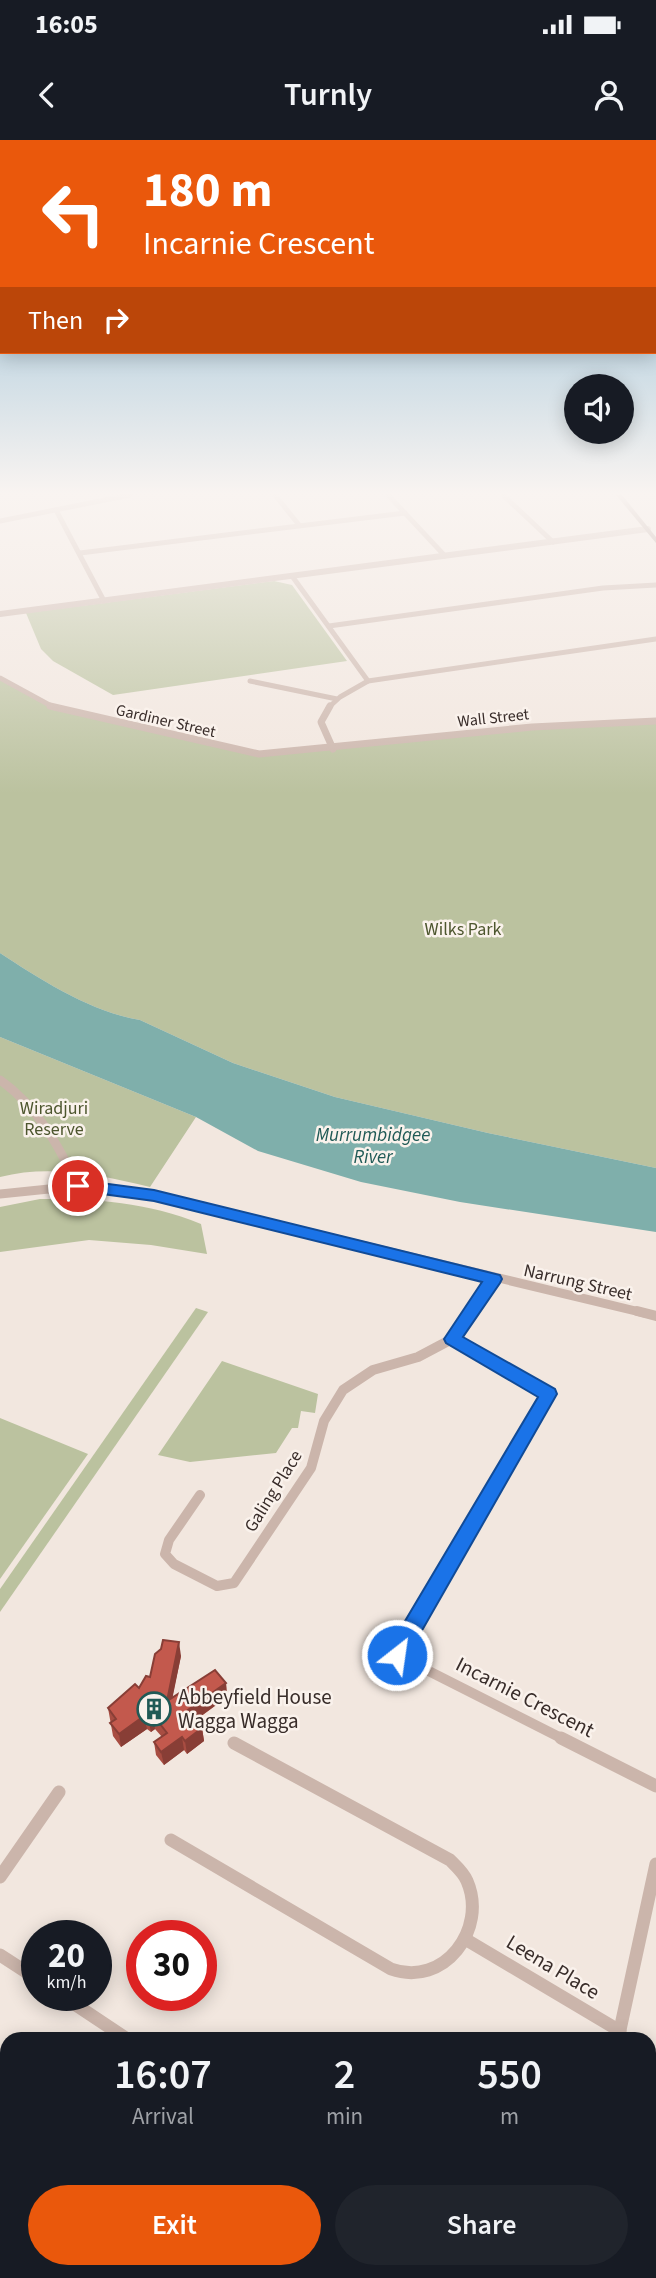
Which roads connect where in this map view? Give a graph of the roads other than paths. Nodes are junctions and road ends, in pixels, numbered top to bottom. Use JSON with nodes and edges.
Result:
{"nodes":[{"id":1,"x":101,"y":595,"type":"edge"},
{"id":2,"x":151,"y":595,"type":"edge"},
{"id":3,"x":306,"y":595,"type":"edge"},
{"id":4,"x":554,"y":595,"type":"edge"},
{"id":5,"x":104,"y":601,"type":"junction"},
{"id":6,"x":0,"y":614,"type":"edge"},
{"id":7,"x":329,"y":626,"type":"junction"},
{"id":8,"x":656,"y":639,"type":"edge"},
{"id":9,"x":0,"y":678,"type":"edge"},
{"id":10,"x":250,"y":681,"type":"dead end"},
{"id":11,"x":368,"y":681,"type":"junction"},
{"id":12,"x":337,"y":699,"type":"junction"},
{"id":13,"x":656,"y":721,"type":"edge"},
{"id":14,"x":333,"y":749,"type":"junction"},
{"id":15,"x":0,"y":1080,"type":"edge"},
{"id":16,"x":78,"y":1186,"type":"junction"},
{"id":17,"x":0,"y":1194,"type":"edge"},
{"id":18,"x":494,"y":1279,"type":"junction"},
{"id":19,"x":656,"y":1316,"type":"edge"},
{"id":20,"x":452,"y":1339,"type":"junction"},
{"id":21,"x":200,"y":1495,"type":"dead end"},
{"id":22,"x":234,"y":1743,"type":"dead end"},
{"id":23,"x":656,"y":1786,"type":"edge"},
{"id":24,"x":59,"y":1791,"type":"dead end"},
{"id":25,"x":171,"y":1840,"type":"dead end"},
{"id":26,"x":656,"y":1864,"type":"edge"},
{"id":27,"x":0,"y":1877,"type":"edge"},
{"id":28,"x":465,"y":1939,"type":"junction"},
{"id":29,"x":0,"y":1955,"type":"edge"},
{"id":30,"x":21,"y":1969,"type":"edge"},
{"id":31,"x":85,"y":2011,"type":"edge"},
{"id":32,"x":116,"y":2032,"type":"edge"},
{"id":33,"x":614,"y":2032,"type":"edge"},
{"id":34,"x":620,"y":2032,"type":"edge"}],
"edges":[{"from":1,"to":5,"type":"street"},
{"from":2,"to":5,"type":"street"},
{"from":3,"to":7,"type":"street"},
{"from":4,"to":7,"type":"street"},
{"from":5,"to":6,"type":"street"},
{"from":7,"to":11,"type":"street"},
{"from":8,"to":11,"type":"street"},
{"from":9,"to":14,"type":"street","name":"Gardiner Street"},
{"from":10,"to":12,"type":"street"},
{"from":11,"to":12,"type":"street"},
{"from":12,"to":14,"type":"street"},
{"from":13,"to":14,"type":"street","name":"Wall Street"},
{"from":15,"to":16,"type":"street"},
{"from":16,"to":17,"type":"street","name":"Narrung Street"},
{"from":16,"to":18,"type":"street","name":"Narrung Street"},
{"from":18,"to":19,"type":"street","name":"Narrung Street"},
{"from":18,"to":20,"type":"street"},
{"from":20,"to":21,"type":"street","name":"Galing Place"},
{"from":20,"to":23,"type":"street","name":"Incarnie Crescent"},
{"from":22,"to":28,"type":"street"},
{"from":24,"to":27,"type":"street"},
{"from":25,"to":28,"type":"street"},
{"from":26,"to":34,"type":"street"},
{"from":28,"to":33,"type":"street","name":"Leena Place"},
{"from":29,"to":30,"type":"street"},
{"from":31,"to":32,"type":"street"}]}
